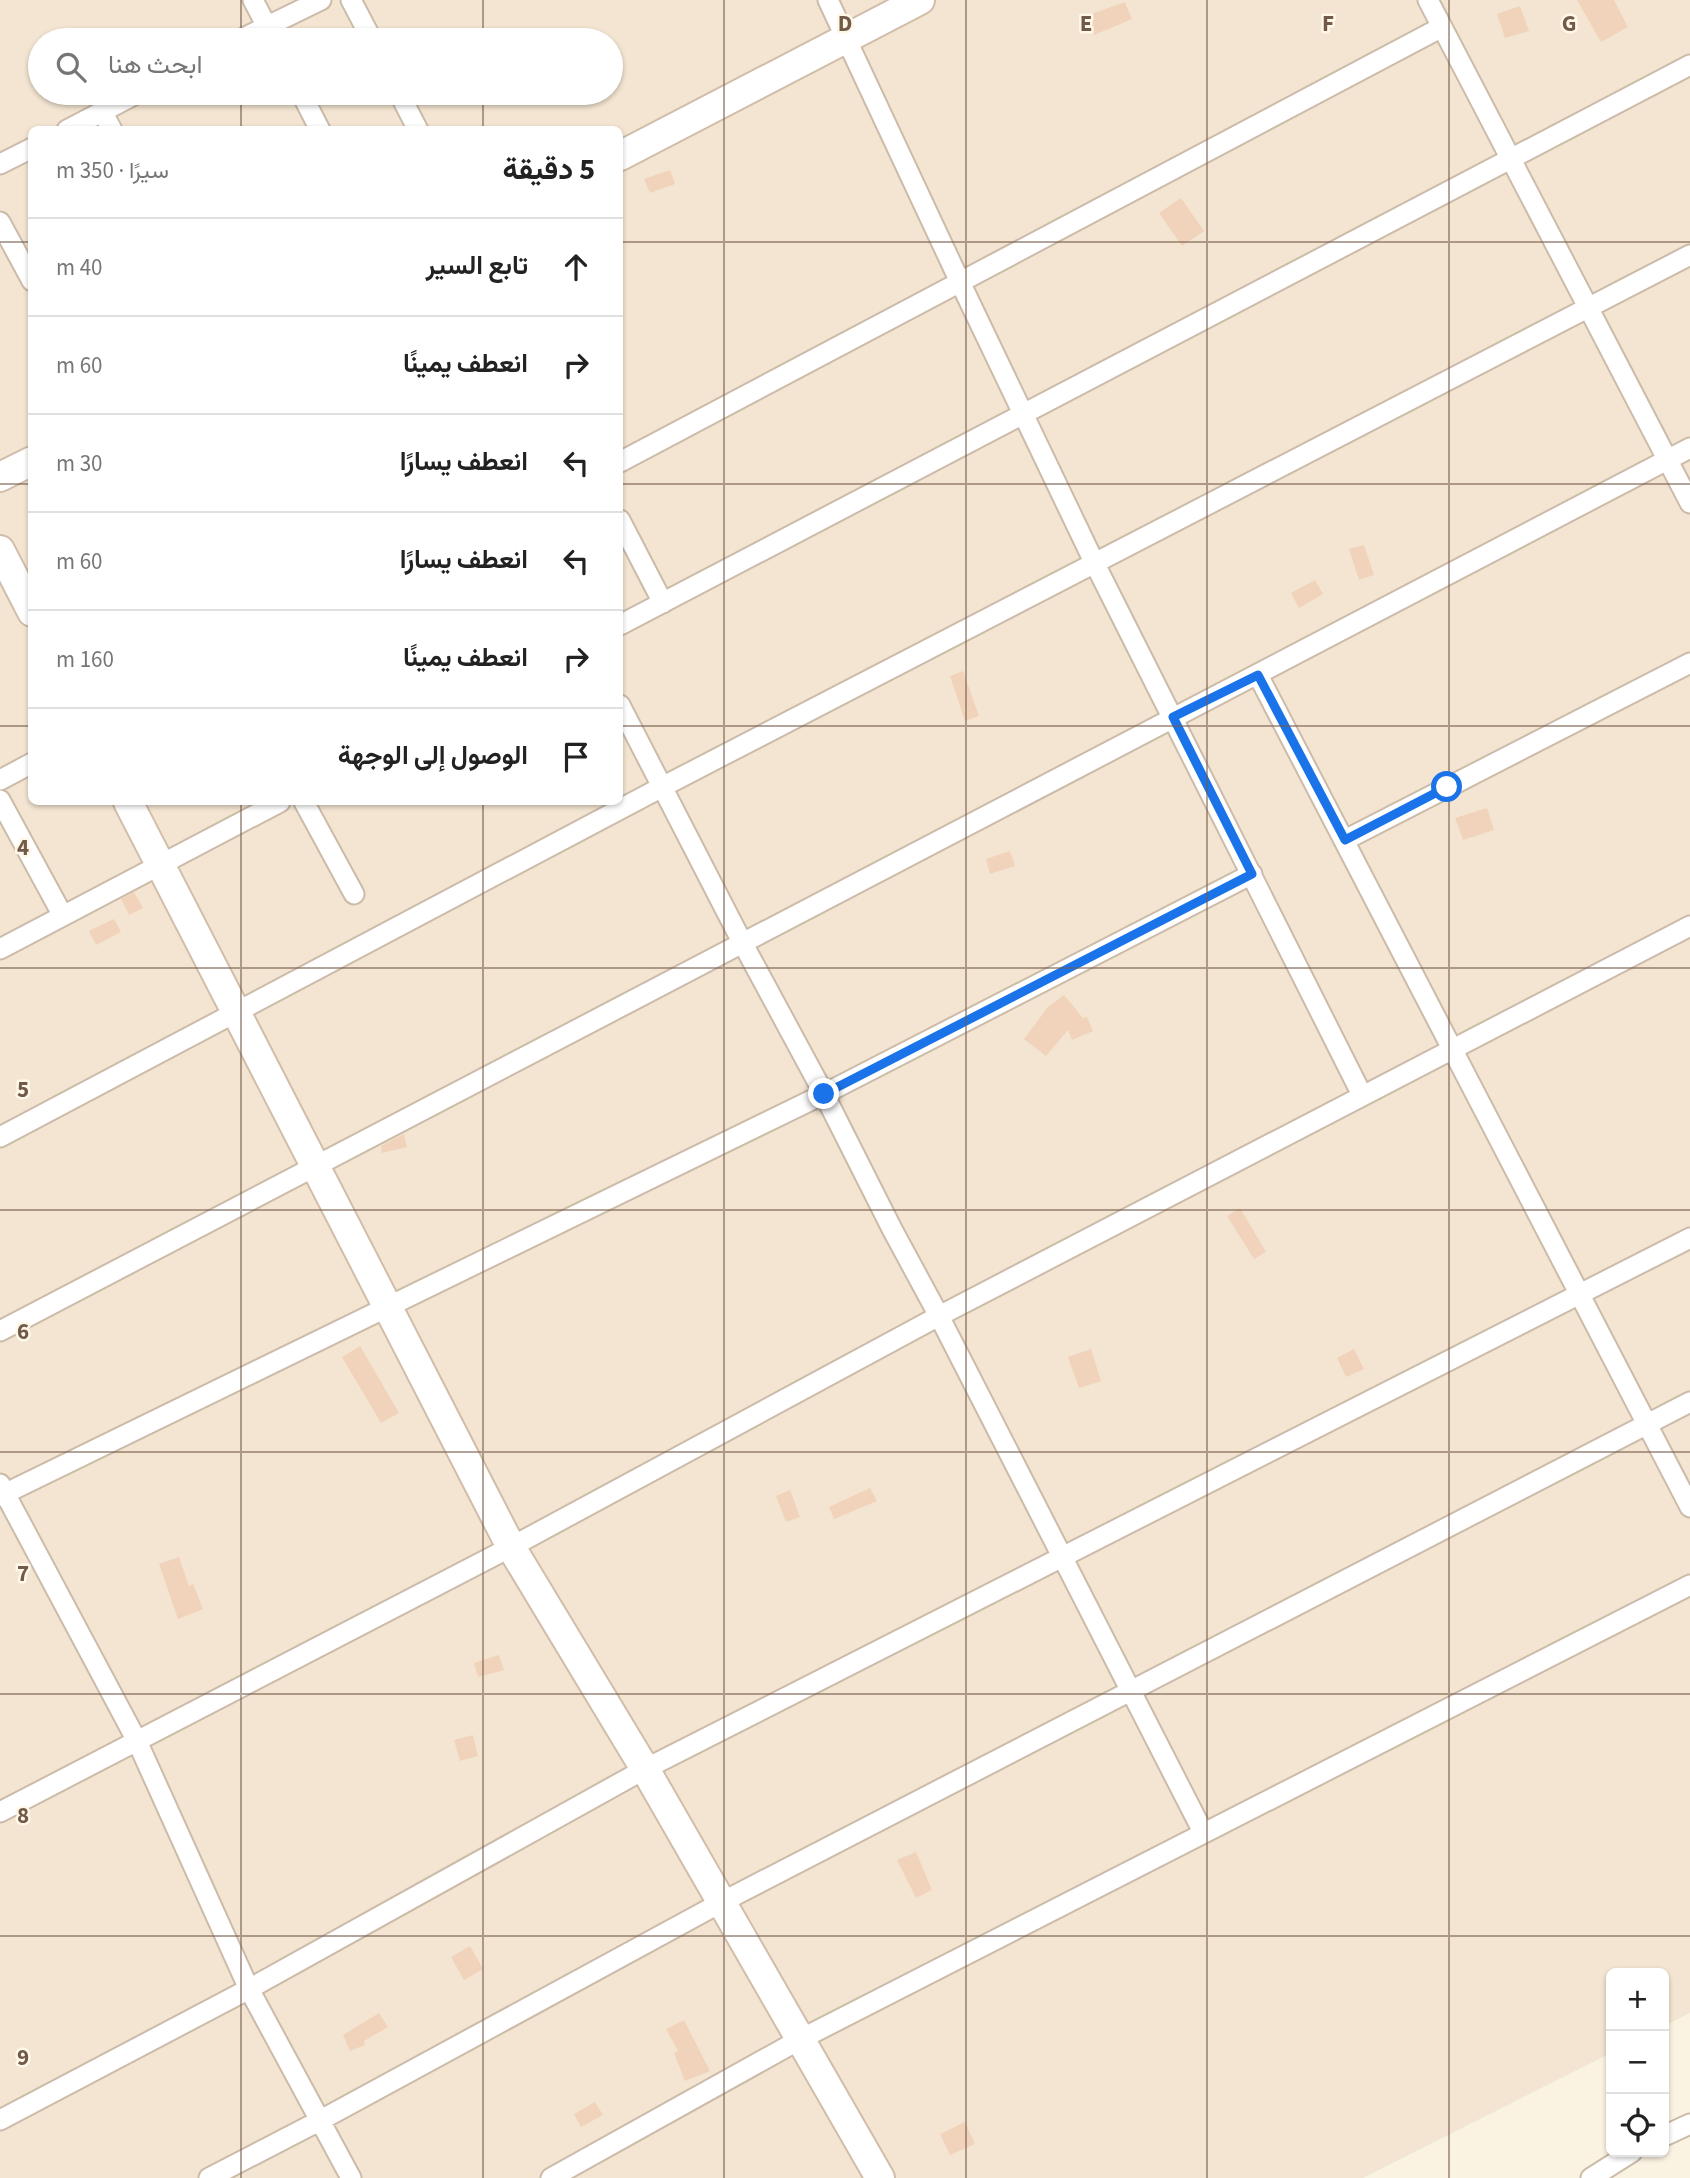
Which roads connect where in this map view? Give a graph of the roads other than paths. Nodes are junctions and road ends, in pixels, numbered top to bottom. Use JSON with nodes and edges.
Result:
{"nodes":[{"id":1,"x":253,"y":0,"type":"edge"},
{"id":2,"x":321,"y":0,"type":"edge"},
{"id":3,"x":351,"y":0,"type":"edge"},
{"id":4,"x":828,"y":0,"type":"edge"},
{"id":5,"x":920,"y":0,"type":"edge"},
{"id":6,"x":1428,"y":0,"type":"edge"},
{"id":7,"x":1442,"y":27,"type":"junction"},
{"id":8,"x":267,"y":28,"type":"edge"},
{"id":9,"x":278,"y":28,"type":"edge"},
{"id":10,"x":366,"y":28,"type":"edge"},
{"id":11,"x":847,"y":39,"type":"junction"},
{"id":12,"x":1690,"y":65,"type":"edge"},
{"id":13,"x":115,"y":105,"type":"edge"},
{"id":14,"x":307,"y":105,"type":"edge"},
{"id":15,"x":405,"y":105,"type":"edge"},
{"id":16,"x":103,"y":111,"type":"junction"},
{"id":17,"x":75,"y":126,"type":"edge"},
{"id":18,"x":110,"y":126,"type":"edge"},
{"id":19,"x":318,"y":126,"type":"edge"},
{"id":20,"x":416,"y":126,"type":"edge"},
{"id":21,"x":28,"y":150,"type":"edge"},
{"id":22,"x":623,"y":154,"type":"edge"},
{"id":23,"x":1510,"y":160,"type":"junction"},
{"id":24,"x":0,"y":164,"type":"edge"},
{"id":25,"x":0,"y":222,"type":"edge"},
{"id":26,"x":1690,"y":255,"type":"edge"},
{"id":27,"x":28,"y":274,"type":"edge"},
{"id":28,"x":960,"y":282,"type":"junction"},
{"id":29,"x":1588,"y":308,"type":"junction"},
{"id":30,"x":1024,"y":413,"type":"junction"},
{"id":31,"x":1690,"y":448,"type":"edge"},
{"id":32,"x":623,"y":460,"type":"edge"},
{"id":33,"x":1667,"y":460,"type":"junction"},
{"id":34,"x":28,"y":463,"type":"edge"},
{"id":35,"x":0,"y":477,"type":"edge"},
{"id":36,"x":1690,"y":503,"type":"edge"},
{"id":37,"x":623,"y":526,"type":"edge"},
{"id":38,"x":0,"y":550,"type":"edge"},
{"id":39,"x":1094,"y":562,"type":"junction"},
{"id":40,"x":663,"y":603,"type":"junction"},
{"id":41,"x":28,"y":604,"type":"edge"},
{"id":42,"x":623,"y":623,"type":"edge"},
{"id":43,"x":1690,"y":663,"type":"edge"},
{"id":44,"x":1258,"y":675,"type":"junction"},
{"id":45,"x":623,"y":711,"type":"edge"},
{"id":46,"x":1173,"y":717,"type":"junction"},
{"id":47,"x":28,"y":765,"type":"edge"},
{"id":48,"x":0,"y":780,"type":"edge"},
{"id":49,"x":662,"y":787,"type":"junction"},
{"id":50,"x":0,"y":800,"type":"edge"},
{"id":51,"x":130,"y":805,"type":"edge"},
{"id":52,"x":274,"y":805,"type":"edge"},
{"id":53,"x":306,"y":805,"type":"edge"},
{"id":54,"x":1345,"y":840,"type":"junction"},
{"id":55,"x":161,"y":865,"type":"junction"},
{"id":56,"x":1252,"y":874,"type":"junction"},
{"id":57,"x":354,"y":894,"type":"dead end"},
{"id":58,"x":63,"y":916,"type":"junction"},
{"id":59,"x":1690,"y":926,"type":"edge"},
{"id":60,"x":742,"y":942,"type":"junction"},
{"id":61,"x":0,"y":949,"type":"edge"},
{"id":62,"x":235,"y":1011,"type":"junction"},
{"id":63,"x":1452,"y":1050,"type":"junction"},
{"id":64,"x":824,"y":1094,"type":"junction"},
{"id":65,"x":1362,"y":1095,"type":"junction"},
{"id":66,"x":0,"y":1137,"type":"edge"},
{"id":67,"x":316,"y":1167,"type":"junction"},
{"id":68,"x":1690,"y":1238,"type":"edge"},
{"id":69,"x":1580,"y":1294,"type":"junction"},
{"id":70,"x":388,"y":1306,"type":"junction"},
{"id":71,"x":939,"y":1316,"type":"junction"},
{"id":72,"x":0,"y":1331,"type":"edge"},
{"id":73,"x":1690,"y":1402,"type":"edge"},
{"id":74,"x":1646,"y":1425,"type":"junction"},
{"id":75,"x":2,"y":1491,"type":"edge"},
{"id":76,"x":1690,"y":1507,"type":"edge"},
{"id":77,"x":511,"y":1547,"type":"junction"},
{"id":78,"x":1063,"y":1558,"type":"junction"},
{"id":79,"x":1690,"y":1585,"type":"edge"},
{"id":80,"x":1132,"y":1690,"type":"junction"},
{"id":81,"x":137,"y":1741,"type":"junction"},
{"id":82,"x":645,"y":1769,"type":"junction"},
{"id":83,"x":0,"y":1812,"type":"edge"},
{"id":84,"x":1203,"y":1832,"type":"junction"},
{"id":85,"x":722,"y":1902,"type":"junction"},
{"id":86,"x":249,"y":1989,"type":"junction"},
{"id":87,"x":799,"y":2040,"type":"junction"},
{"id":88,"x":0,"y":2120,"type":"edge"},
{"id":89,"x":319,"y":2121,"type":"junction"},
{"id":90,"x":1690,"y":2124,"type":"edge"},
{"id":91,"x":1669,"y":2134,"type":"edge"},
{"id":92,"x":1624,"y":2157,"type":"edge"},
{"id":93,"x":209,"y":2178,"type":"edge"},
{"id":94,"x":351,"y":2178,"type":"edge"},
{"id":95,"x":551,"y":2178,"type":"edge"},
{"id":96,"x":880,"y":2178,"type":"edge"},
{"id":97,"x":1591,"y":2178,"type":"edge"}],
"edges":[{"from":1,"to":8,"type":"street"},
{"from":2,"to":9,"type":"street"},
{"from":3,"to":10,"type":"street"},
{"from":4,"to":11,"type":"street"},
{"from":5,"to":11,"type":"street"},
{"from":6,"to":7,"type":"street"},
{"from":7,"to":23,"type":"street"},
{"from":7,"to":28,"type":"street"},
{"from":11,"to":22,"type":"street"},
{"from":11,"to":28,"type":"street"},
{"from":12,"to":23,"type":"street"},
{"from":13,"to":16,"type":"street"},
{"from":14,"to":19,"type":"street"},
{"from":15,"to":20,"type":"street"},
{"from":16,"to":17,"type":"street"},
{"from":16,"to":18,"type":"street"},
{"from":21,"to":24,"type":"street"},
{"from":23,"to":29,"type":"street"},
{"from":23,"to":30,"type":"street"},
{"from":25,"to":27,"type":"street"},
{"from":26,"to":29,"type":"street"},
{"from":28,"to":30,"type":"street"},
{"from":28,"to":32,"type":"street"},
{"from":29,"to":33,"type":"street"},
{"from":29,"to":39,"type":"street"},
{"from":30,"to":39,"type":"street"},
{"from":30,"to":40,"type":"street"},
{"from":31,"to":33,"type":"street"},
{"from":33,"to":36,"type":"street"},
{"from":33,"to":44,"type":"street"},
{"from":34,"to":35,"type":"street"},
{"from":37,"to":40,"type":"street"},
{"from":38,"to":41,"type":"street"},
{"from":39,"to":46,"type":"street"},
{"from":39,"to":49,"type":"street"},
{"from":40,"to":42,"type":"street"},
{"from":43,"to":54,"type":"street"},
{"from":44,"to":46,"type":"street"},
{"from":44,"to":54,"type":"street"},
{"from":45,"to":49,"type":"street"},
{"from":46,"to":56,"type":"street"},
{"from":46,"to":60,"type":"street"},
{"from":47,"to":48,"type":"street"},
{"from":49,"to":60,"type":"street"},
{"from":49,"to":62,"type":"street"},
{"from":50,"to":58,"type":"street"},
{"from":51,"to":55,"type":"street"},
{"from":52,"to":55,"type":"street"},
{"from":53,"to":57,"type":"street"},
{"from":54,"to":63,"type":"street"},
{"from":55,"to":58,"type":"street"},
{"from":55,"to":62,"type":"street"},
{"from":56,"to":64,"type":"street"},
{"from":56,"to":65,"type":"street"},
{"from":58,"to":61,"type":"street"},
{"from":59,"to":63,"type":"street"},
{"from":60,"to":64,"type":"street"},
{"from":60,"to":67,"type":"street"},
{"from":62,"to":66,"type":"street"},
{"from":62,"to":67,"type":"street"},
{"from":63,"to":65,"type":"street"},
{"from":63,"to":69,"type":"street"},
{"from":64,"to":70,"type":"street"},
{"from":64,"to":71,"type":"street"},
{"from":65,"to":71,"type":"street"},
{"from":67,"to":70,"type":"street"},
{"from":67,"to":72,"type":"street"},
{"from":68,"to":69,"type":"street"},
{"from":69,"to":74,"type":"street"},
{"from":69,"to":78,"type":"street"},
{"from":70,"to":75,"type":"street"},
{"from":70,"to":77,"type":"street"},
{"from":71,"to":77,"type":"street"},
{"from":71,"to":78,"type":"street"},
{"from":73,"to":74,"type":"street"},
{"from":74,"to":76,"type":"street"},
{"from":74,"to":80,"type":"street"},
{"from":75,"to":81,"type":"street"},
{"from":77,"to":81,"type":"street"},
{"from":77,"to":82,"type":"street"},
{"from":78,"to":80,"type":"street"},
{"from":78,"to":82,"type":"street"},
{"from":79,"to":84,"type":"street"},
{"from":80,"to":84,"type":"street"},
{"from":80,"to":85,"type":"street"},
{"from":81,"to":83,"type":"street"},
{"from":81,"to":86,"type":"street"},
{"from":82,"to":85,"type":"street"},
{"from":82,"to":86,"type":"street"},
{"from":84,"to":87,"type":"street"},
{"from":85,"to":87,"type":"street"},
{"from":85,"to":89,"type":"street"},
{"from":86,"to":88,"type":"street"},
{"from":86,"to":89,"type":"street"},
{"from":87,"to":95,"type":"street"},
{"from":87,"to":96,"type":"street"},
{"from":89,"to":93,"type":"street"},
{"from":89,"to":94,"type":"street"},
{"from":90,"to":91,"type":"street"},
{"from":92,"to":97,"type":"street"}]}
